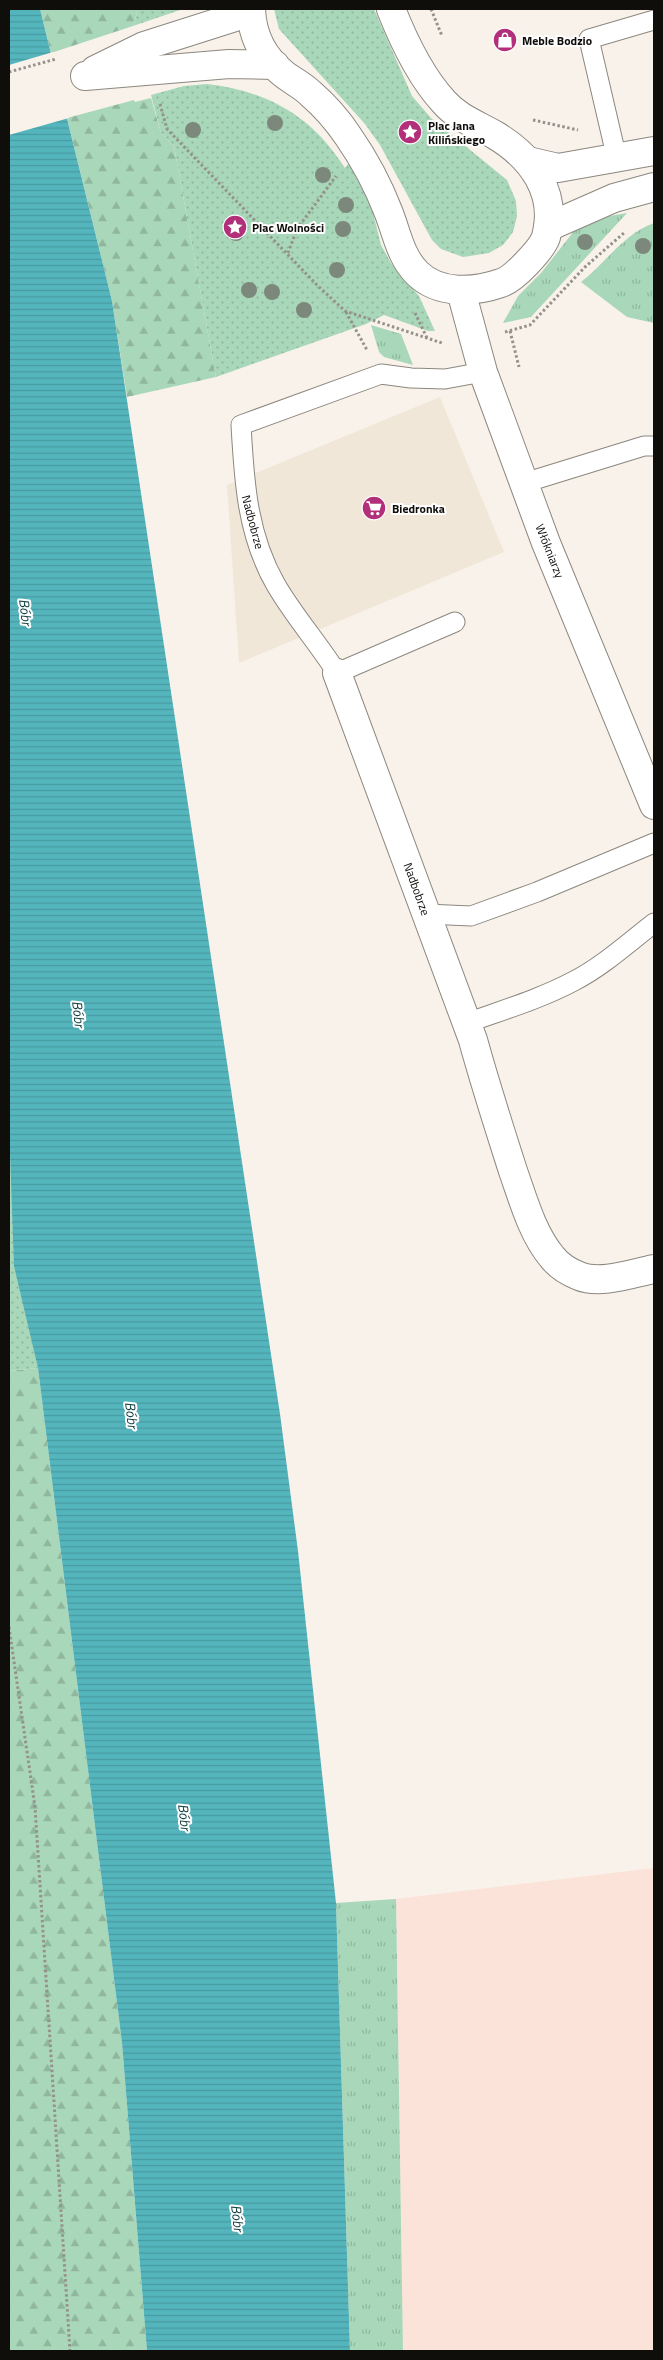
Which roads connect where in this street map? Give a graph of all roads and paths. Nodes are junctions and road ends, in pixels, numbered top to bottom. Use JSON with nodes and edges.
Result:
{"nodes":[{"id":1,"x":391,"y":9,"type":"edge"},
{"id":2,"x":431,"y":9,"type":"edge"},
{"id":3,"x":251,"y":10,"type":"edge"},
{"id":4,"x":654,"y":20,"type":"edge"},
{"id":5,"x":445,"y":43,"type":"dead end"},
{"id":6,"x":60,"y":58,"type":"dead end"},
{"id":7,"x":274,"y":65,"type":"junction"},
{"id":8,"x":9,"y":72,"type":"edge"},
{"id":9,"x":159,"y":102,"type":"dead end"},
{"id":10,"x":527,"y":118,"type":"dead end"},
{"id":11,"x":609,"y":129,"type":"junction"},
{"id":12,"x":654,"y":151,"type":"edge"},
{"id":13,"x":617,"y":159,"type":"junction"},
{"id":14,"x":528,"y":161,"type":"junction"},
{"id":15,"x":338,"y":172,"type":"dead end"},
{"id":16,"x":654,"y":187,"type":"edge"},
{"id":17,"x":548,"y":227,"type":"junction"},
{"id":18,"x":632,"y":227,"type":"dead end"},
{"id":19,"x":288,"y":253,"type":"junction"},
{"id":20,"x":461,"y":291,"type":"junction"},
{"id":21,"x":345,"y":311,"type":"junction"},
{"id":22,"x":472,"y":337,"type":"junction"},
{"id":23,"x":483,"y":372,"type":"junction"},
{"id":24,"x":381,"y":374,"type":"junction"},
{"id":25,"x":654,"y":446,"type":"edge"},
{"id":26,"x":524,"y":483,"type":"junction"},
{"id":27,"x":455,"y":622,"type":"dead end"},
{"id":28,"x":337,"y":673,"type":"junction"},
{"id":29,"x":654,"y":805,"type":"edge"},
{"id":30,"x":654,"y":843,"type":"edge"},
{"id":31,"x":426,"y":914,"type":"junction"},
{"id":32,"x":654,"y":923,"type":"edge"},
{"id":33,"x":467,"y":1023,"type":"junction"},
{"id":34,"x":654,"y":1269,"type":"edge"},
{"id":35,"x":9,"y":1627,"type":"edge"},
{"id":36,"x":70,"y":2351,"type":"edge"}],
"edges":[{"from":1,"to":14,"type":"street"},
{"from":2,"to":5,"type":"path"},
{"from":3,"to":7,"type":"street"},
{"from":3,"to":7,"type":"street"},
{"from":4,"to":11,"type":"lane"},
{"from":6,"to":8,"type":"path"},
{"from":7,"to":20,"type":"street"},
{"from":9,"to":19,"type":"path"},
{"from":10,"to":11,"type":"path"},
{"from":11,"to":13,"type":"lane"},
{"from":12,"to":13,"type":"street"},
{"from":13,"to":14,"type":"street"},
{"from":14,"to":17,"type":"street"},
{"from":15,"to":19,"type":"path"},
{"from":16,"to":17,"type":"street"},
{"from":17,"to":20,"type":"street"},
{"from":18,"to":22,"type":"path"},
{"from":19,"to":21,"type":"path"},
{"from":20,"to":22,"type":"street","name":"Włókniarzy"},
{"from":21,"to":22,"type":"path"},
{"from":21,"to":24,"type":"path"},
{"from":22,"to":23,"type":"street","name":"Włókniarzy"},
{"from":23,"to":24,"type":"lane"},
{"from":23,"to":26,"type":"street","name":"Włókniarzy"},
{"from":24,"to":28,"type":"lane","name":"Nadbobrze"},
{"from":25,"to":26,"type":"lane"},
{"from":26,"to":29,"type":"street","name":"Włókniarzy"},
{"from":27,"to":28,"type":"lane"},
{"from":28,"to":31,"type":"street","name":"Nadbobrze"},
{"from":30,"to":31,"type":"lane"},
{"from":31,"to":33,"type":"street","name":"Nadbobrze"},
{"from":32,"to":33,"type":"lane"},
{"from":33,"to":34,"type":"street","name":"Nadbobrze"},
{"from":35,"to":36,"type":"path"}]}
